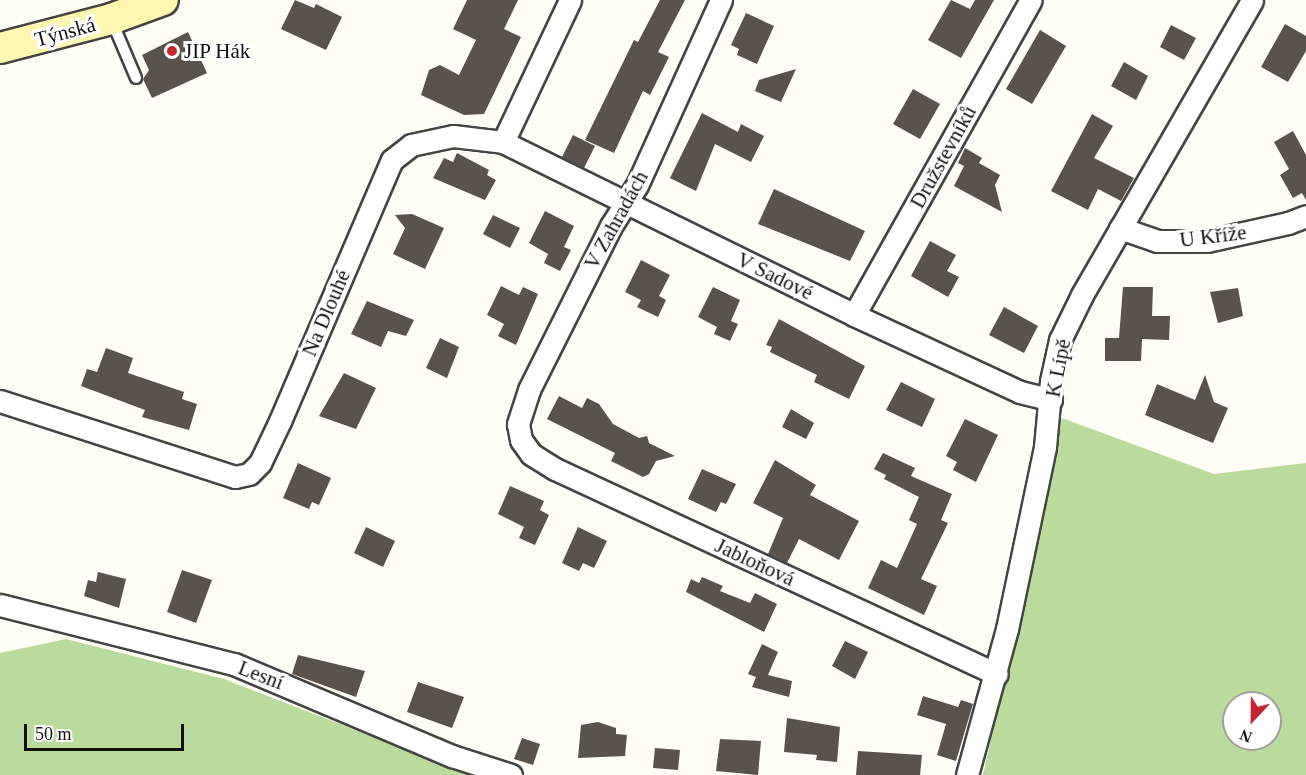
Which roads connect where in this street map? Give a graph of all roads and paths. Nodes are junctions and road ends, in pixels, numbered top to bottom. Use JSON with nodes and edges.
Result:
{"nodes":[{"id":1,"x":164,"y":0,"type":"edge"},
{"id":2,"x":570,"y":0,"type":"edge"},
{"id":3,"x":721,"y":0,"type":"edge"},
{"id":4,"x":1031,"y":0,"type":"edge"},
{"id":5,"x":1252,"y":0,"type":"edge"},
{"id":6,"x":111,"y":19,"type":"junction"},
{"id":7,"x":0,"y":48,"type":"edge"},
{"id":8,"x":136,"y":78,"type":"dead end"},
{"id":9,"x":503,"y":142,"type":"junction"},
{"id":10,"x":626,"y":202,"type":"junction"},
{"id":11,"x":1306,"y":216,"type":"edge"},
{"id":12,"x":1120,"y":228,"type":"junction"},
{"id":13,"x":854,"y":315,"type":"junction"},
{"id":14,"x":1051,"y":400,"type":"junction"},
{"id":15,"x":0,"y":401,"type":"edge"},
{"id":16,"x":520,"y":440,"type":"joint"},
{"id":17,"x":0,"y":605,"type":"edge"},
{"id":18,"x":997,"y":674,"type":"junction"},
{"id":19,"x":511,"y":775,"type":"edge"},
{"id":20,"x":967,"y":775,"type":"edge"}],
"edges":[{"from":1,"to":6,"type":"main road","name":"Týnská"},
{"from":2,"to":9,"type":"street"},
{"from":3,"to":10,"type":"street","name":"V Zahradách"},
{"from":4,"to":13,"type":"street","name":"Družstevníků"},
{"from":5,"to":12,"type":"street","name":"K Lípě"},
{"from":6,"to":7,"type":"main road","name":"Týnská"},
{"from":6,"to":8,"type":"lane"},
{"from":9,"to":10,"type":"street","name":"V Sadové"},
{"from":9,"to":15,"type":"street","name":"Na Dlouhé"},
{"from":10,"to":13,"type":"street","name":"V Sadové"},
{"from":10,"to":16,"type":"street","name":"V Zahradách"},
{"from":11,"to":12,"type":"street","name":"U Kříže"},
{"from":12,"to":14,"type":"street","name":"K Lípě"},
{"from":13,"to":14,"type":"street","name":"V Sadové"},
{"from":14,"to":18,"type":"street","name":"K Lípě"},
{"from":16,"to":18,"type":"street","name":"Jabloňová"},
{"from":17,"to":19,"type":"street","name":"Lesní"},
{"from":18,"to":20,"type":"street","name":"K Lípě"}]}
